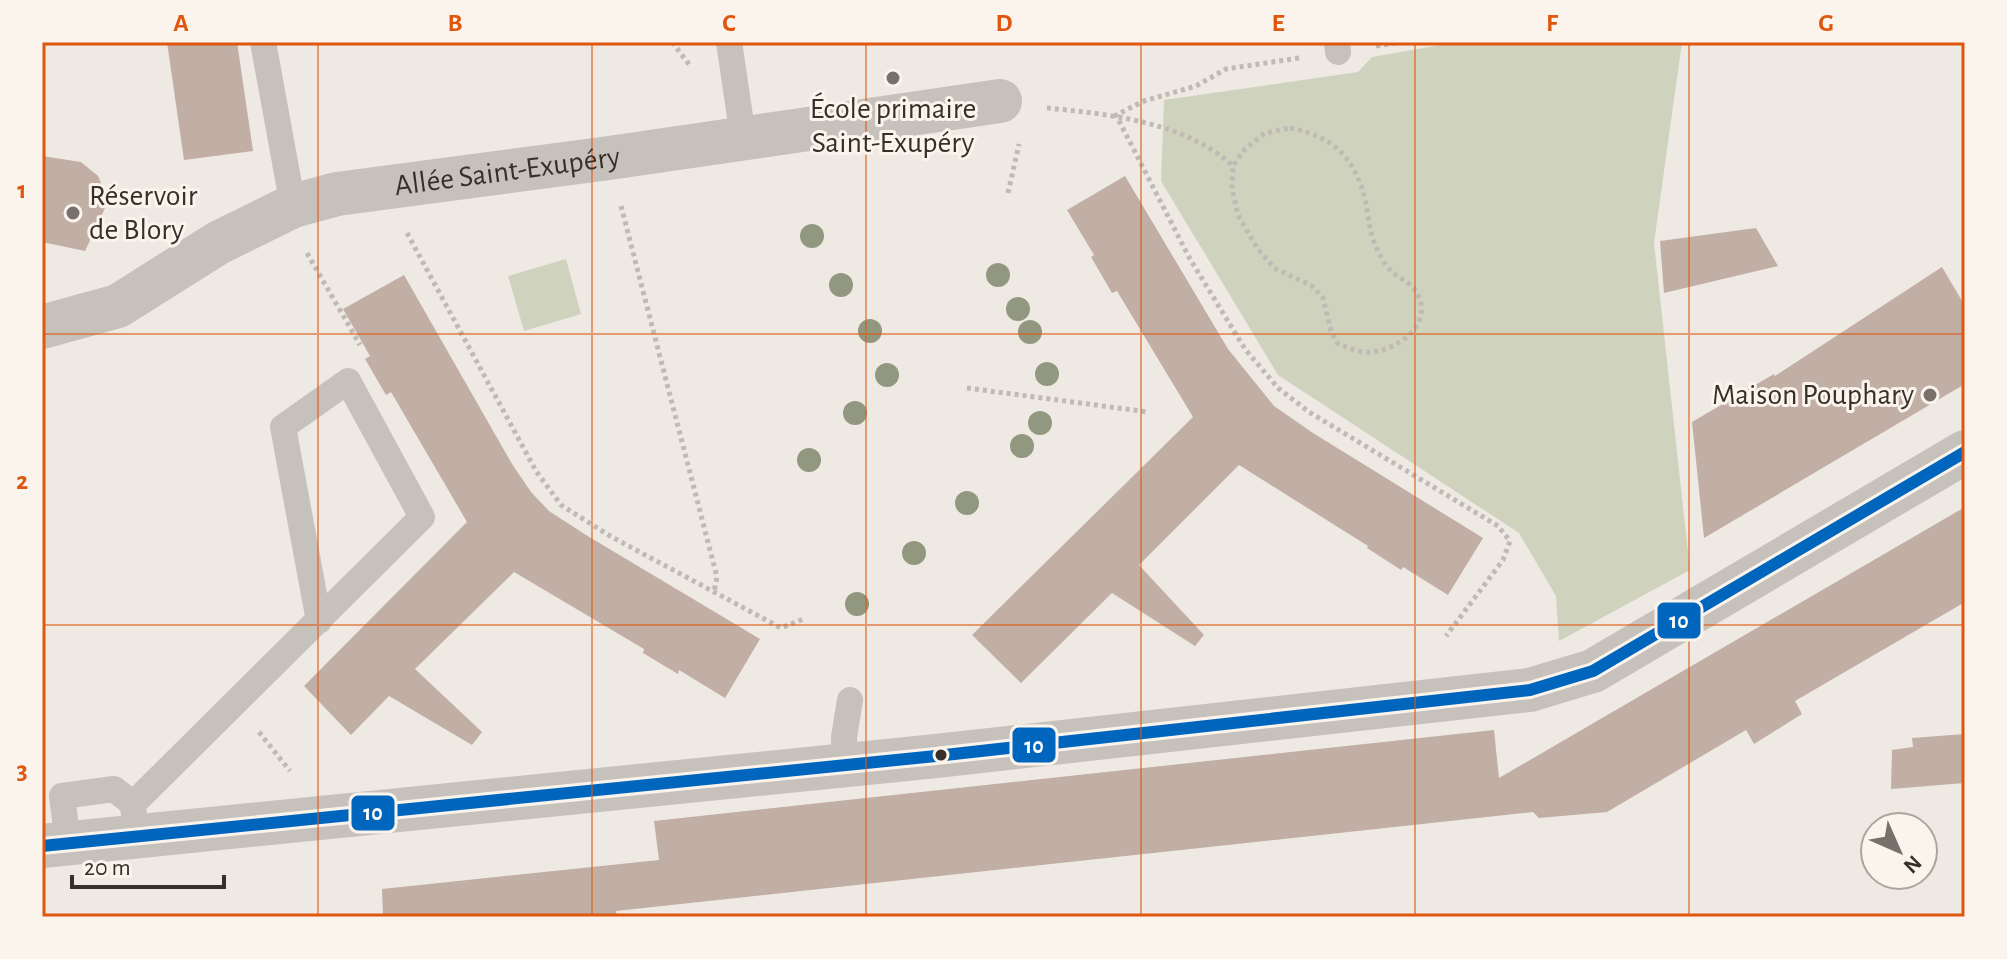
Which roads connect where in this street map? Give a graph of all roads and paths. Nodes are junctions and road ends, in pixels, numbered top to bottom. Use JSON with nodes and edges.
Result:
{"nodes":[{"id":1,"x":263,"y":42,"type":"edge"},
{"id":2,"x":729,"y":42,"type":"edge"},
{"id":3,"x":1400,"y":42,"type":"edge"},
{"id":4,"x":1337,"y":47,"type":"edge"},
{"id":5,"x":1014,"y":103,"type":"junction"},
{"id":6,"x":1116,"y":115,"type":"junction"},
{"id":7,"x":743,"y":137,"type":"junction"},
{"id":8,"x":609,"y":158,"type":"junction"},
{"id":9,"x":1233,"y":166,"type":"junction"},
{"id":10,"x":398,"y":185,"type":"junction"},
{"id":11,"x":1008,"y":193,"type":"dead end"},
{"id":12,"x":287,"y":208,"type":"junction"},
{"id":13,"x":42,"y":327,"type":"edge"},
{"id":14,"x":348,"y":381,"type":"junction"},
{"id":15,"x":967,"y":388,"type":"dead end"},
{"id":16,"x":1148,"y":412,"type":"dead end"},
{"id":17,"x":1965,"y":452,"type":"edge"},
{"id":18,"x":714,"y":592,"type":"junction"},
{"id":19,"x":806,"y":618,"type":"dead end"},
{"id":20,"x":319,"y":621,"type":"junction"},
{"id":21,"x":1446,"y":636,"type":"dead end"},
{"id":22,"x":850,"y":700,"type":"dead end"},
{"id":23,"x":232,"y":707,"type":"junction"},
{"id":24,"x":845,"y":765,"type":"junction"},
{"id":25,"x":135,"y":820,"type":"junction"},
{"id":26,"x":306,"y":820,"type":"junction"},
{"id":27,"x":55,"y":844,"type":"edge"}],
"edges":[{"from":1,"to":12,"type":"lane"},
{"from":2,"to":7,"type":"lane"},
{"from":3,"to":4,"type":"path"},
{"from":4,"to":6,"type":"path"},
{"from":5,"to":6,"type":"path"},
{"from":5,"to":7,"type":"street","name":"Allée Saint-Exupéry"},
{"from":5,"to":11,"type":"path"},
{"from":6,"to":9,"type":"path"},
{"from":6,"to":21,"type":"path"},
{"from":7,"to":8,"type":"street","name":"Allée Saint-Exupéry"},
{"from":8,"to":10,"type":"street","name":"Allée Saint-Exupéry"},
{"from":8,"to":18,"type":"path"},
{"from":9,"to":9,"type":"path"},
{"from":10,"to":12,"type":"street","name":"Allée Saint-Exupéry"},
{"from":10,"to":18,"type":"path"},
{"from":12,"to":13,"type":"street","name":"Allée Saint-Exupéry"},
{"from":12,"to":14,"type":"path"},
{"from":14,"to":20,"type":"lane"},
{"from":14,"to":20,"type":"lane"},
{"from":15,"to":16,"type":"path"},
{"from":17,"to":24,"type":"street"},
{"from":18,"to":19,"type":"path"},
{"from":20,"to":23,"type":"lane"},
{"from":22,"to":24,"type":"lane"},
{"from":23,"to":25,"type":"lane"},
{"from":23,"to":26,"type":"path"},
{"from":24,"to":26,"type":"street"},
{"from":25,"to":26,"type":"street"},
{"from":25,"to":27,"type":"street"}]}
